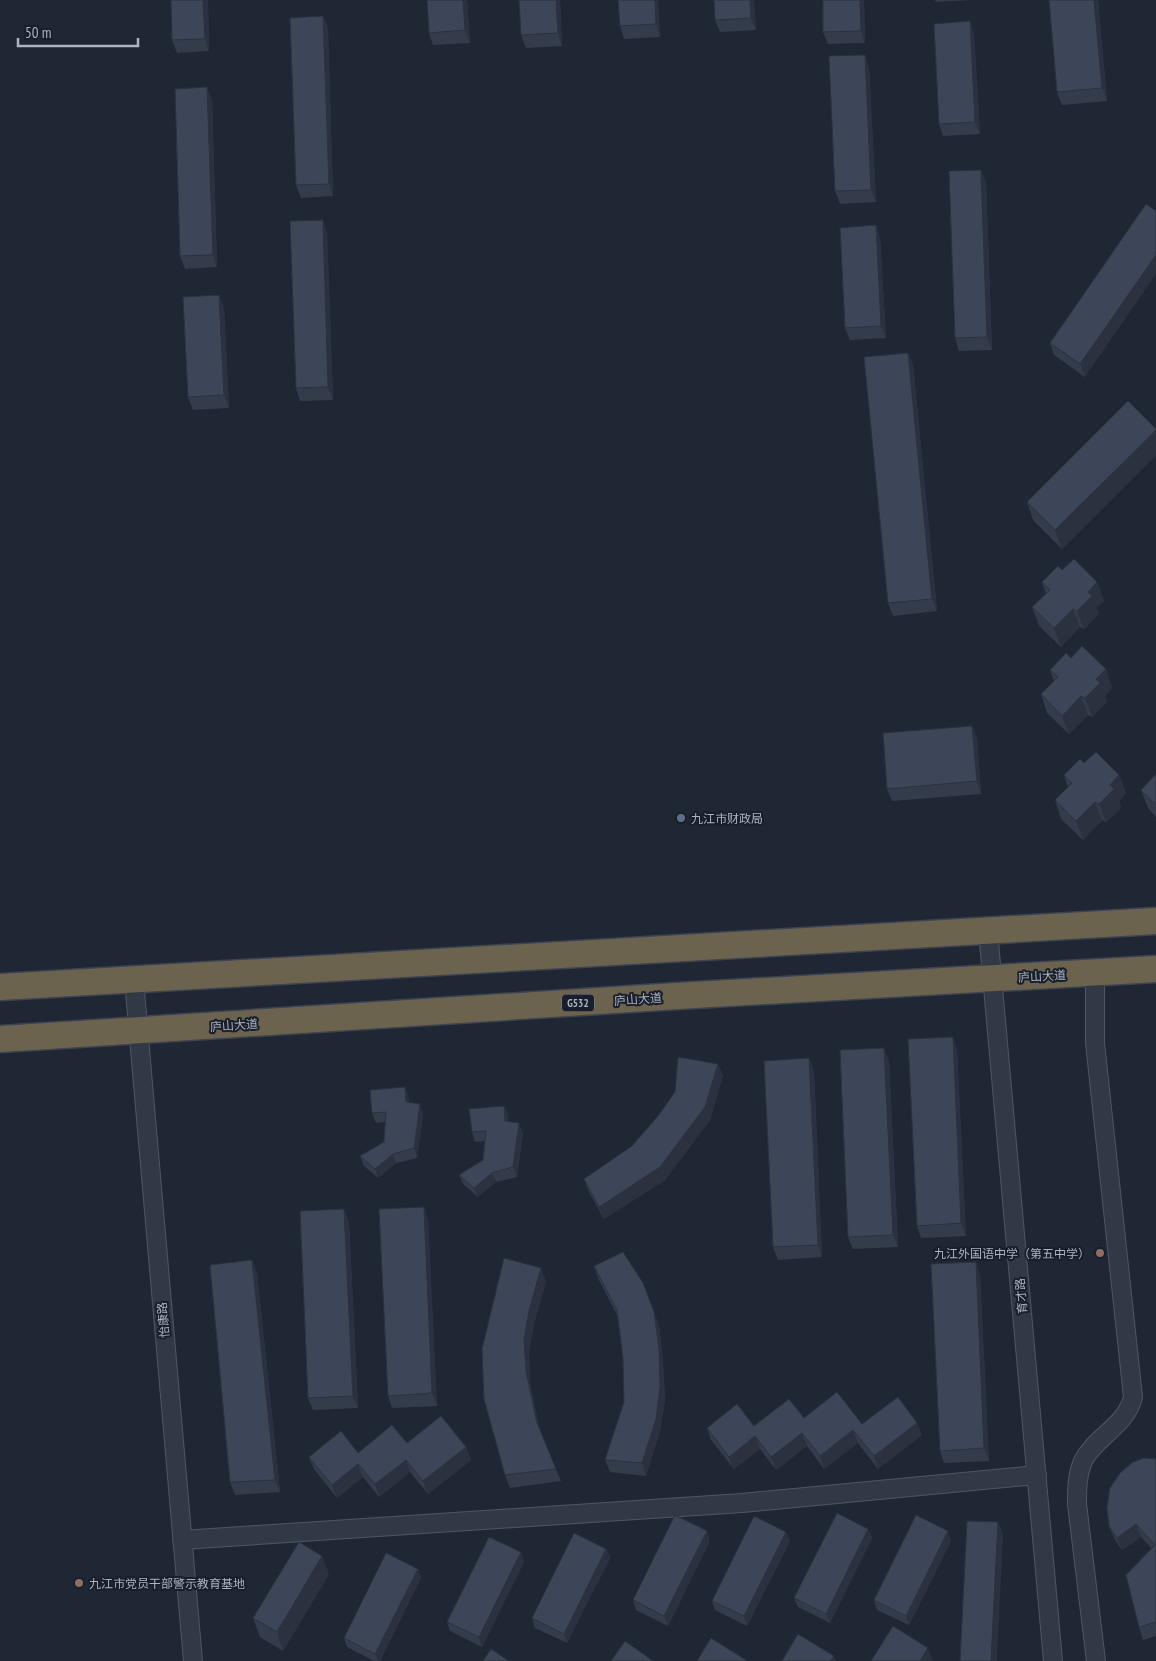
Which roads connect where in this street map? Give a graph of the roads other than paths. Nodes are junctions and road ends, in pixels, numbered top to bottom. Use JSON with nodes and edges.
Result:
{"nodes":[{"id":1,"x":1156,"y":921,"type":"edge"},
{"id":2,"x":988,"y":931,"type":"junction"},
{"id":3,"x":1156,"y":970,"type":"edge"},
{"id":4,"x":1094,"y":973,"type":"junction"},
{"id":5,"x":992,"y":979,"type":"junction"},
{"id":6,"x":134,"y":980,"type":"junction"},
{"id":7,"x":0,"y":987,"type":"edge"},
{"id":8,"x":139,"y":1031,"type":"junction"},
{"id":9,"x":0,"y":1039,"type":"edge"},
{"id":10,"x":1037,"y":1475,"type":"junction"},
{"id":11,"x":182,"y":1540,"type":"junction"},
{"id":12,"x":192,"y":1661,"type":"edge"},
{"id":13,"x":1054,"y":1661,"type":"edge"},
{"id":14,"x":1096,"y":1661,"type":"edge"}],
"edges":[{"from":1,"to":2,"type":"highway"},
{"from":2,"to":5,"type":"street","name":"育才路"},
{"from":2,"to":6,"type":"highway"},
{"from":3,"to":4,"type":"highway","name":"庐山大道","number":"G532"},
{"from":4,"to":5,"type":"highway","name":"庐山大道","number":"G532"},
{"from":4,"to":14,"type":"street"},
{"from":5,"to":8,"type":"highway","name":"庐山大道","number":"G532"},
{"from":5,"to":10,"type":"street","name":"育才路"},
{"from":6,"to":7,"type":"highway"},
{"from":6,"to":8,"type":"street","name":"怡康路"},
{"from":8,"to":9,"type":"highway","name":"庐山大道","number":"G532"},
{"from":8,"to":11,"type":"street","name":"怡康路"},
{"from":10,"to":11,"type":"street"},
{"from":10,"to":13,"type":"street","name":"育才路"},
{"from":11,"to":12,"type":"street","name":"怡康路"}]}
